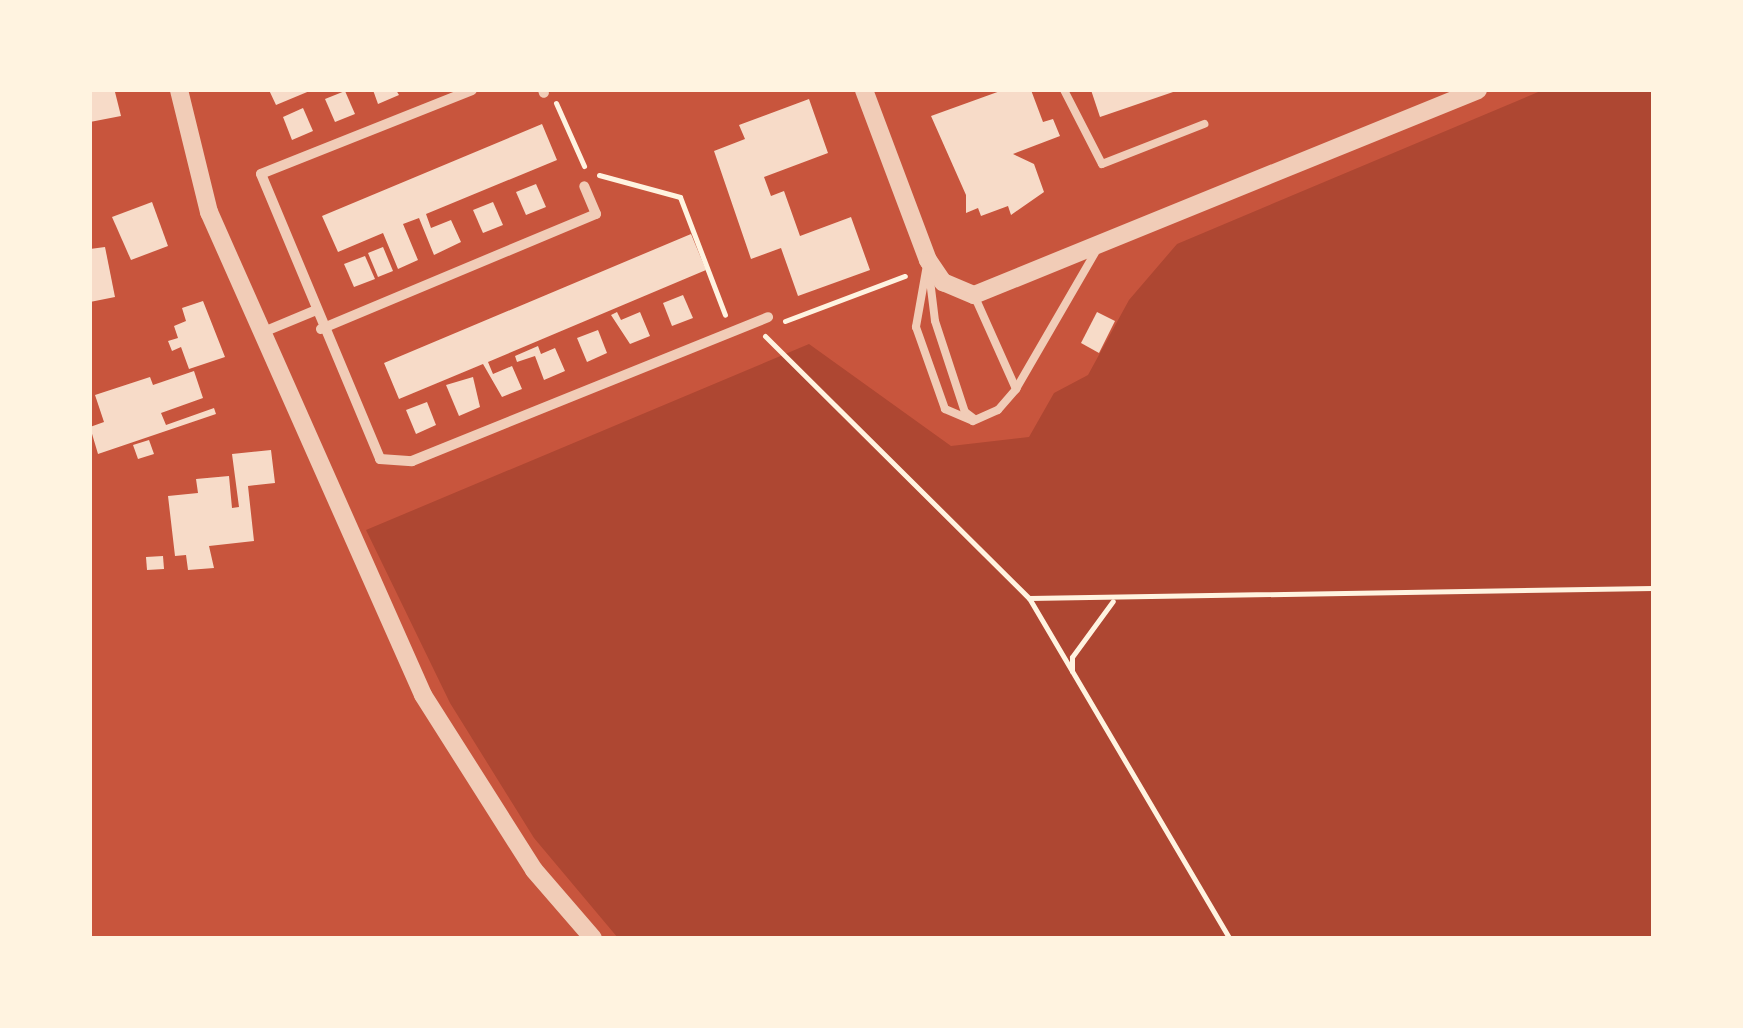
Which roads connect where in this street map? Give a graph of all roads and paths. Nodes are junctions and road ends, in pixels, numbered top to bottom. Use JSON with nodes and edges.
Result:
{"nodes":[{"id":1,"x":179,"y":90,"type":"edge"},
{"id":2,"x":472,"y":90,"type":"edge"},
{"id":3,"x":864,"y":90,"type":"edge"},
{"id":4,"x":1064,"y":90,"type":"edge"},
{"id":5,"x":1478,"y":90,"type":"edge"},
{"id":6,"x":543,"y":91,"type":"edge"},
{"id":7,"x":1204,"y":124,"type":"dead end"},
{"id":8,"x":586,"y":172,"type":"junction"},
{"id":9,"x":584,"y":186,"type":"joint"},
{"id":10,"x":1097,"y":249,"type":"junction"},
{"id":11,"x":928,"y":260,"type":"junction"},
{"id":12,"x":974,"y":295,"type":"junction"},
{"id":13,"x":314,"y":311,"type":"junction"},
{"id":14,"x":768,"y":316,"type":"joint"},
{"id":15,"x":752,"y":323,"type":"junction"},
{"id":16,"x":321,"y":329,"type":"junction"},
{"id":17,"x":731,"y":332,"type":"junction"},
{"id":18,"x":262,"y":333,"type":"junction"},
{"id":19,"x":1016,"y":389,"type":"junction"},
{"id":20,"x":988,"y":418,"type":"junction"},
{"id":21,"x":1653,"y":588,"type":"edge"},
{"id":22,"x":1029,"y":598,"type":"junction"},
{"id":23,"x":1115,"y":599,"type":"junction"},
{"id":24,"x":1072,"y":672,"type":"junction"},
{"id":25,"x":593,"y":938,"type":"edge"},
{"id":26,"x":1229,"y":938,"type":"edge"}],
"edges":[{"from":1,"to":18,"type":"street"},
{"from":2,"to":13,"type":"street"},
{"from":3,"to":11,"type":"street"},
{"from":4,"to":7,"type":"lane"},
{"from":5,"to":10,"type":"street"},
{"from":6,"to":8,"type":"path"},
{"from":8,"to":9,"type":"path"},
{"from":8,"to":17,"type":"path"},
{"from":9,"to":16,"type":"street"},
{"from":10,"to":12,"type":"street"},
{"from":10,"to":19,"type":"lane"},
{"from":11,"to":12,"type":"street"},
{"from":11,"to":14,"type":"path"},
{"from":11,"to":20,"type":"lane"},
{"from":11,"to":20,"type":"lane"},
{"from":12,"to":19,"type":"lane"},
{"from":13,"to":16,"type":"street"},
{"from":13,"to":18,"type":"street"},
{"from":14,"to":15,"type":"street"},
{"from":15,"to":17,"type":"street"},
{"from":15,"to":22,"type":"path"},
{"from":16,"to":17,"type":"street"},
{"from":18,"to":25,"type":"street"},
{"from":19,"to":20,"type":"lane"},
{"from":21,"to":23,"type":"path"},
{"from":22,"to":23,"type":"path"},
{"from":22,"to":24,"type":"path"},
{"from":23,"to":24,"type":"path"},
{"from":24,"to":26,"type":"path"}]}
